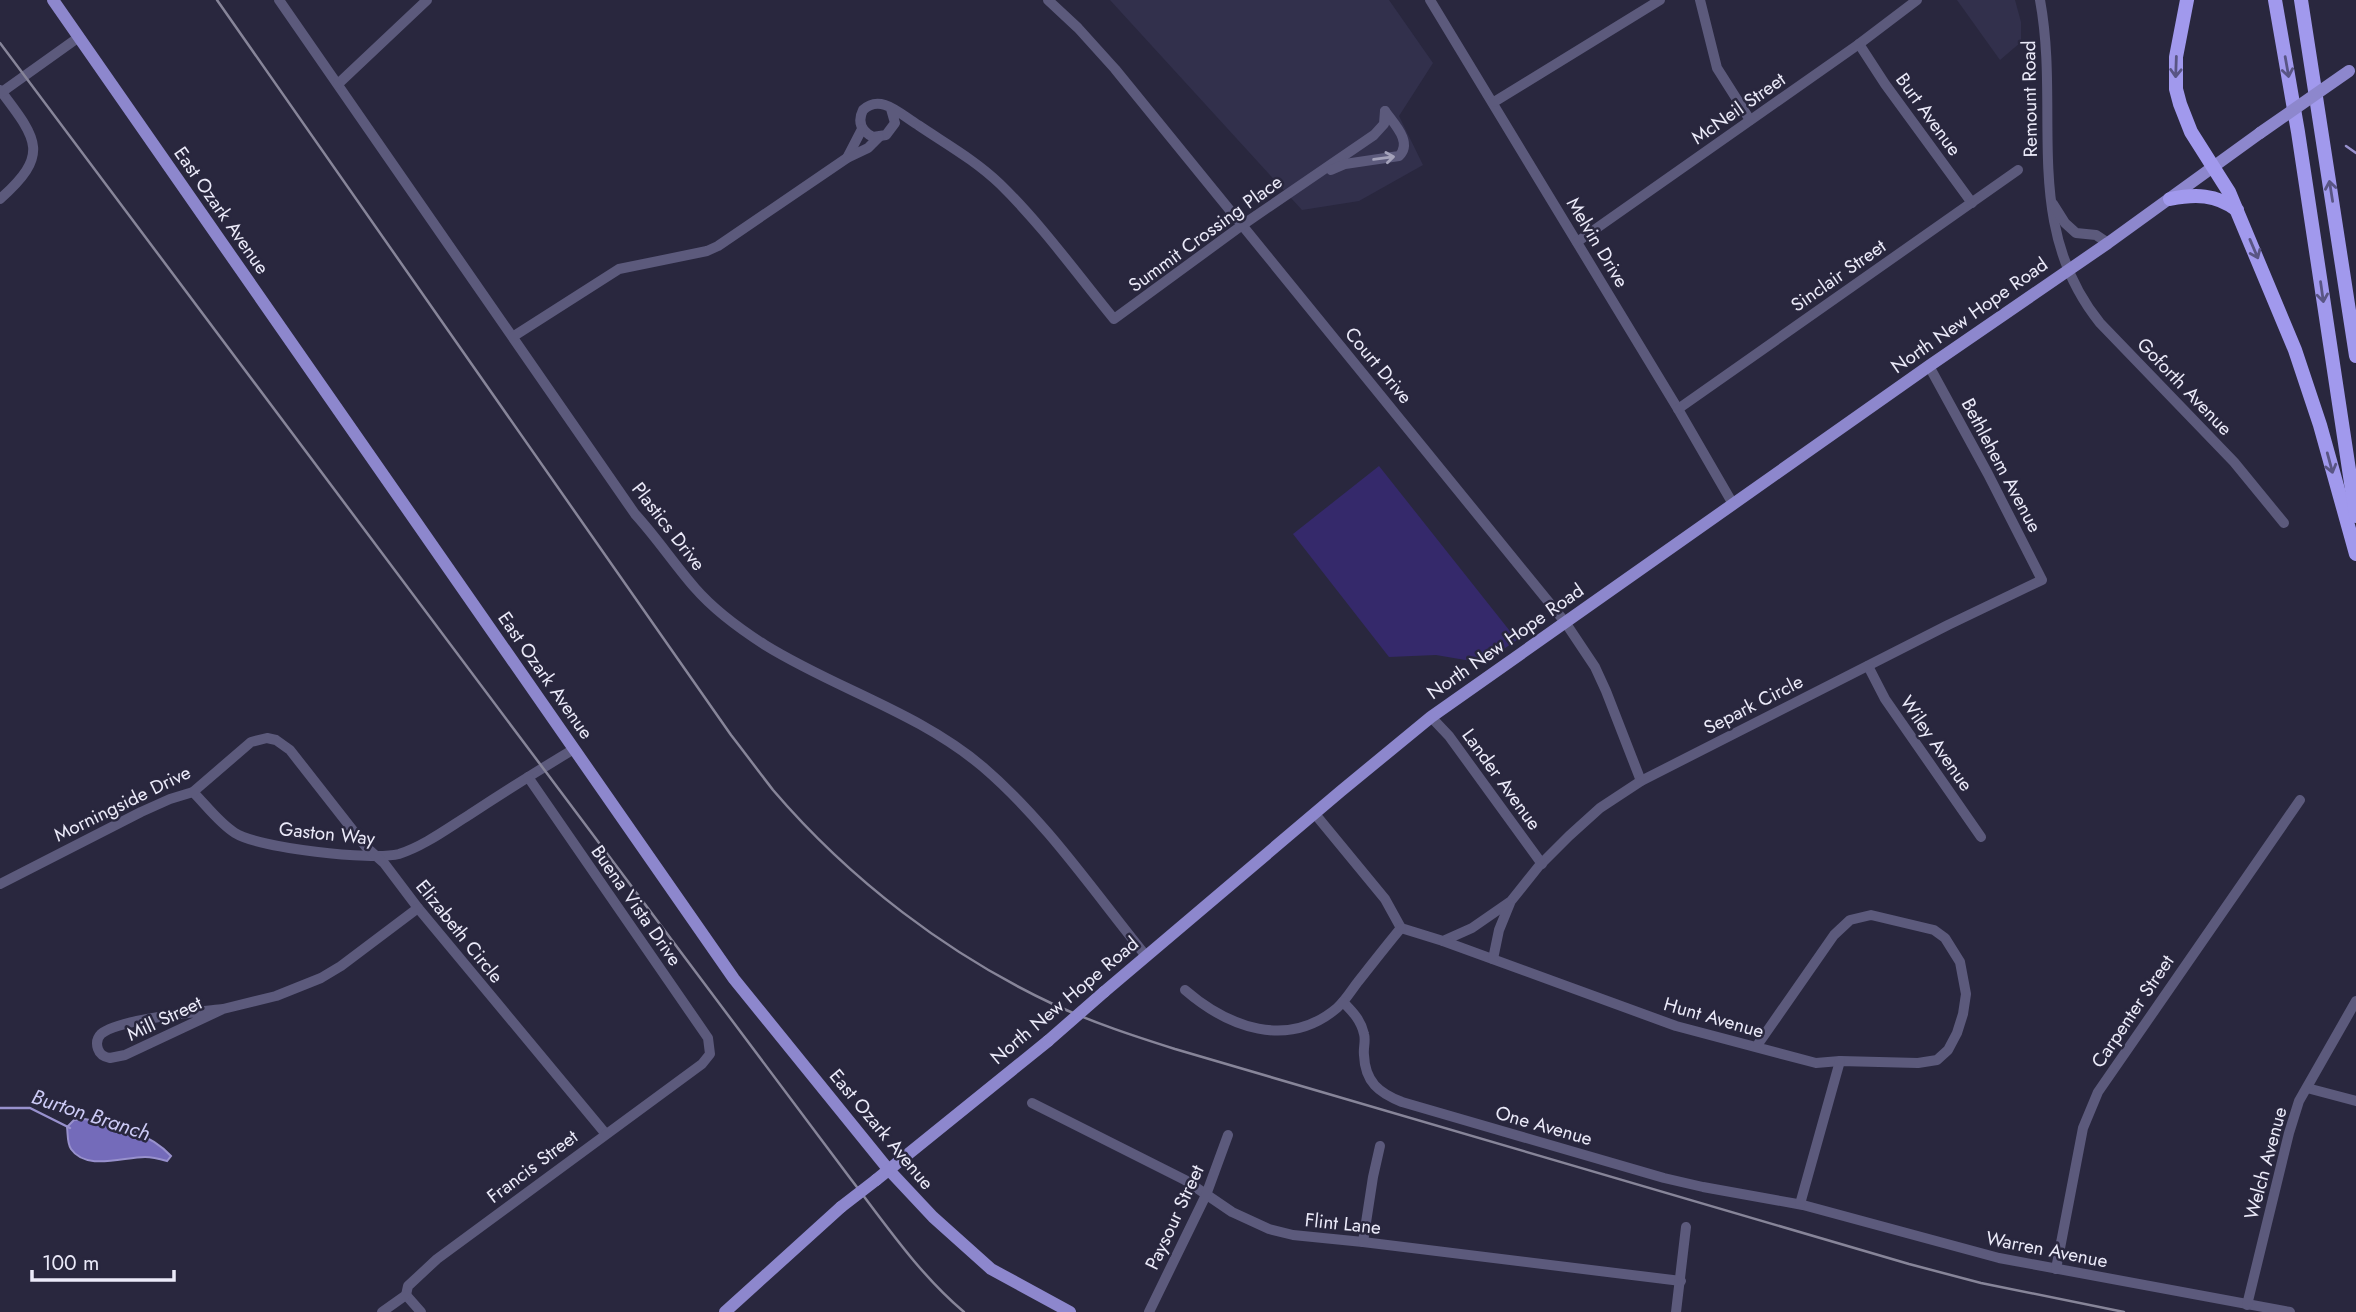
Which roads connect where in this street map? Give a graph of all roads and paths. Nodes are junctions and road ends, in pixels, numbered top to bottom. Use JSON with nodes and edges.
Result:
{"nodes":[{"id":1,"x":52,"y":0,"type":"edge"},
{"id":2,"x":279,"y":0,"type":"edge"},
{"id":3,"x":427,"y":0,"type":"edge"},
{"id":4,"x":1048,"y":0,"type":"edge"},
{"id":5,"x":1430,"y":0,"type":"edge"},
{"id":6,"x":1660,"y":0,"type":"edge"},
{"id":7,"x":1700,"y":0,"type":"edge"},
{"id":8,"x":1917,"y":0,"type":"edge"},
{"id":9,"x":2039,"y":0,"type":"edge"},
{"id":10,"x":2187,"y":0,"type":"edge"},
{"id":11,"x":2275,"y":0,"type":"edge"},
{"id":12,"x":2301,"y":0,"type":"edge"},
{"id":13,"x":79,"y":37,"type":"junction"},
{"id":14,"x":1859,"y":44,"type":"junction"},
{"id":15,"x":2352,"y":68,"type":"edge"},
{"id":16,"x":338,"y":83,"type":"junction"},
{"id":17,"x":1,"y":91,"type":"edge"},
{"id":18,"x":1494,"y":102,"type":"junction"},
{"id":19,"x":891,"y":109,"type":"junction"},
{"id":20,"x":1750,"y":120,"type":"junction"},
{"id":21,"x":917,"y":125,"type":"junction"},
{"id":22,"x":862,"y":129,"type":"junction"},
{"id":23,"x":892,"y":130,"type":"junction"},
{"id":24,"x":879,"y":137,"type":"junction"},
{"id":25,"x":847,"y":158,"type":"junction"},
{"id":26,"x":2213,"y":167,"type":"junction"},
{"id":27,"x":2018,"y":170,"type":"dead end"},
{"id":28,"x":1318,"y":175,"type":"junction"},
{"id":29,"x":2049,"y":198,"type":"junction"},
{"id":30,"x":2170,"y":199,"type":"junction"},
{"id":31,"x":0,"y":200,"type":"edge"},
{"id":32,"x":1972,"y":203,"type":"junction"},
{"id":33,"x":2237,"y":210,"type":"junction"},
{"id":34,"x":1241,"y":226,"type":"junction"},
{"id":35,"x":1577,"y":242,"type":"junction"},
{"id":36,"x":2108,"y":243,"type":"junction"},
{"id":37,"x":2067,"y":271,"type":"junction"},
{"id":38,"x":514,"y":336,"type":"junction"},
{"id":39,"x":2356,"y":356,"type":"edge"},
{"id":40,"x":1930,"y":366,"type":"junction"},
{"id":41,"x":1678,"y":409,"type":"junction"},
{"id":42,"x":1732,"y":504,"type":"junction"},
{"id":43,"x":2356,"y":516,"type":"edge"},
{"id":44,"x":2284,"y":523,"type":"dead end"},
{"id":45,"x":2356,"y":554,"type":"edge"},
{"id":46,"x":2042,"y":580,"type":"joint"},
{"id":47,"x":1565,"y":622,"type":"junction"},
{"id":48,"x":1868,"y":666,"type":"junction"},
{"id":49,"x":1431,"y":717,"type":"junction"},
{"id":50,"x":574,"y":749,"type":"junction"},
{"id":51,"x":290,"y":750,"type":"joint"},
{"id":52,"x":528,"y":777,"type":"junction"},
{"id":53,"x":1642,"y":780,"type":"junction"},
{"id":54,"x":193,"y":792,"type":"junction"},
{"id":55,"x":2300,"y":800,"type":"dead end"},
{"id":56,"x":1315,"y":814,"type":"junction"},
{"id":57,"x":1981,"y":837,"type":"dead end"},
{"id":58,"x":375,"y":857,"type":"junction"},
{"id":59,"x":1542,"y":864,"type":"junction"},
{"id":60,"x":0,"y":884,"type":"edge"},
{"id":61,"x":1511,"y":901,"type":"junction"},
{"id":62,"x":418,"y":908,"type":"junction"},
{"id":63,"x":1401,"y":928,"type":"junction"},
{"id":64,"x":1443,"y":941,"type":"junction"},
{"id":65,"x":1146,"y":956,"type":"junction"},
{"id":66,"x":1493,"y":959,"type":"junction"},
{"id":67,"x":1185,"y":990,"type":"dead end"},
{"id":68,"x":2356,"y":1001,"type":"edge"},
{"id":69,"x":1343,"y":1002,"type":"junction"},
{"id":70,"x":223,"y":1009,"type":"junction"},
{"id":71,"x":1756,"y":1047,"type":"junction"},
{"id":72,"x":710,"y":1054,"type":"joint"},
{"id":73,"x":1840,"y":1061,"type":"junction"},
{"id":74,"x":2307,"y":1088,"type":"junction"},
{"id":75,"x":2356,"y":1101,"type":"edge"},
{"id":76,"x":1032,"y":1103,"type":"dead end"},
{"id":77,"x":605,"y":1133,"type":"junction"},
{"id":78,"x":1228,"y":1135,"type":"dead end"},
{"id":79,"x":1380,"y":1146,"type":"dead end"},
{"id":80,"x":888,"y":1168,"type":"junction"},
{"id":81,"x":1206,"y":1195,"type":"junction"},
{"id":82,"x":1800,"y":1205,"type":"junction"},
{"id":83,"x":1686,"y":1227,"type":"dead end"},
{"id":84,"x":1363,"y":1242,"type":"junction"},
{"id":85,"x":2056,"y":1269,"type":"junction"},
{"id":86,"x":1681,"y":1281,"type":"junction"},
{"id":87,"x":406,"y":1295,"type":"junction"},
{"id":88,"x":2247,"y":1305,"type":"junction"},
{"id":89,"x":382,"y":1312,"type":"edge"},
{"id":90,"x":421,"y":1312,"type":"edge"},
{"id":91,"x":725,"y":1312,"type":"edge"},
{"id":92,"x":1070,"y":1312,"type":"edge"},
{"id":93,"x":1149,"y":1312,"type":"edge"},
{"id":94,"x":1676,"y":1312,"type":"edge"},
{"id":95,"x":2290,"y":1312,"type":"edge"}],
"edges":[{"from":1,"to":13,"type":"main road","name":"East Ozark Avenue"},
{"from":2,"to":16,"type":"street","name":"Plastics Drive"},
{"from":3,"to":16,"type":"street"},
{"from":4,"to":34,"type":"street","name":"Court Drive"},
{"from":5,"to":18,"type":"street","name":"Melvin Drive"},
{"from":6,"to":18,"type":"street"},
{"from":7,"to":20,"type":"street"},
{"from":8,"to":14,"type":"street","name":"McNeil Street"},
{"from":9,"to":29,"type":"street","name":"Remount Road"},
{"from":10,"to":26,"type":"highway","one_way":true},
{"from":11,"to":43,"type":"highway","one_way":true},
{"from":39,"to":12,"type":"highway","one_way":true},
{"from":13,"to":17,"type":"street"},
{"from":13,"to":50,"type":"main road","name":"East Ozark Avenue"},
{"from":14,"to":20,"type":"street","name":"McNeil Street"},
{"from":14,"to":32,"type":"street","name":"Burt Avenue"},
{"from":15,"to":26,"type":"main road","name":"North New Hope Road","bridge":true},
{"from":16,"to":38,"type":"street","name":"Plastics Drive"},
{"from":17,"to":31,"type":"street"},
{"from":18,"to":35,"type":"street","name":"Melvin Drive"},
{"from":19,"to":21,"type":"street"},
{"from":19,"to":22,"type":"street"},
{"from":19,"to":23,"type":"street"},
{"from":20,"to":35,"type":"street","name":"McNeil Street"},
{"from":21,"to":23,"type":"street"},
{"from":21,"to":34,"type":"street","name":"Summit Crossing Place"},
{"from":22,"to":24,"type":"street"},
{"from":22,"to":25,"type":"street"},
{"from":23,"to":24,"type":"street"},
{"from":24,"to":25,"type":"street"},
{"from":25,"to":38,"type":"street"},
{"from":26,"to":30,"type":"main road","name":"North New Hope Road"},
{"from":26,"to":33,"type":"highway"},
{"from":27,"to":32,"type":"street","name":"Sinclair Street"},
{"from":28,"to":28,"type":"street","name":"Summit Crossing Place","one_way":true},
{"from":28,"to":34,"type":"street","name":"Summit Crossing Place"},
{"from":29,"to":36,"type":"street"},
{"from":29,"to":37,"type":"street","name":"Remount Road"},
{"from":30,"to":33,"type":"highway"},
{"from":30,"to":36,"type":"main road","name":"North New Hope Road"},
{"from":32,"to":41,"type":"street","name":"Sinclair Street"},
{"from":33,"to":45,"type":"highway","one_way":true},
{"from":34,"to":47,"type":"street","name":"Court Drive"},
{"from":35,"to":41,"type":"street","name":"Melvin Drive"},
{"from":36,"to":37,"type":"main road","name":"North New Hope Road"},
{"from":37,"to":40,"type":"main road","name":"North New Hope Road"},
{"from":37,"to":44,"type":"street","name":"Goforth Avenue"},
{"from":38,"to":65,"type":"street","name":"Plastics Drive"},
{"from":40,"to":42,"type":"main road","name":"North New Hope Road"},
{"from":40,"to":46,"type":"street","name":"Bethlehem Avenue"},
{"from":41,"to":42,"type":"street","name":"Melvin Drive"},
{"from":42,"to":47,"type":"main road","name":"North New Hope Road"},
{"from":46,"to":48,"type":"street","name":"Separk Circle"},
{"from":47,"to":49,"type":"main road","name":"North New Hope Road"},
{"from":47,"to":53,"type":"street","name":"Court Drive"},
{"from":48,"to":53,"type":"street","name":"Separk Circle"},
{"from":48,"to":57,"type":"street","name":"Wiley Avenue"},
{"from":49,"to":56,"type":"main road","name":"North New Hope Road"},
{"from":49,"to":59,"type":"street","name":"Lander Avenue"},
{"from":50,"to":52,"type":"street","name":"Gaston Way"},
{"from":50,"to":80,"type":"main road","name":"East Ozark Avenue"},
{"from":51,"to":54,"type":"street","name":"Morningside Drive"},
{"from":51,"to":58,"type":"street","name":"Elizabeth Circle"},
{"from":52,"to":58,"type":"street","name":"Gaston Way"},
{"from":52,"to":72,"type":"street","name":"Buena Vista Drive"},
{"from":53,"to":59,"type":"street","name":"Separk Circle"},
{"from":54,"to":58,"type":"street","name":"Gaston Way"},
{"from":54,"to":60,"type":"street","name":"Morningside Drive"},
{"from":55,"to":85,"type":"street","name":"Carpenter Street"},
{"from":56,"to":63,"type":"street"},
{"from":56,"to":65,"type":"main road","name":"North New Hope Road"},
{"from":58,"to":62,"type":"street","name":"Elizabeth Circle"},
{"from":59,"to":61,"type":"street","name":"Separk Circle"},
{"from":61,"to":64,"type":"street","name":"Separk Circle"},
{"from":61,"to":66,"type":"street","name":"Separk Circle"},
{"from":62,"to":70,"type":"street","name":"Mill Street"},
{"from":62,"to":77,"type":"street","name":"Elizabeth Circle"},
{"from":63,"to":64,"type":"street"},
{"from":63,"to":69,"type":"street"},
{"from":64,"to":66,"type":"street","name":"Hunt Avenue"},
{"from":65,"to":80,"type":"main road","name":"North New Hope Road","bridge":true},
{"from":66,"to":71,"type":"street","name":"Hunt Avenue"},
{"from":67,"to":69,"type":"street"},
{"from":68,"to":74,"type":"street","name":"Welch Avenue"},
{"from":69,"to":82,"type":"street","name":"One Avenue"},
{"from":70,"to":70,"type":"street","name":"Mill Street"},
{"from":71,"to":73,"type":"street","name":"Hunt Avenue"},
{"from":71,"to":73,"type":"street","name":"Hunt Avenue"},
{"from":72,"to":77,"type":"street","name":"Francis Street"},
{"from":73,"to":82,"type":"street"},
{"from":74,"to":75,"type":"street"},
{"from":74,"to":88,"type":"street","name":"Welch Avenue"},
{"from":76,"to":81,"type":"street","name":"Flint Lane"},
{"from":77,"to":87,"type":"street","name":"Francis Street"},
{"from":78,"to":81,"type":"street","name":"Paysour Street"},
{"from":79,"to":84,"type":"street"},
{"from":80,"to":91,"type":"main road","name":"North New Hope Road","bridge":true},
{"from":80,"to":92,"type":"main road","name":"East Ozark Avenue"},
{"from":81,"to":84,"type":"street","name":"Flint Lane"},
{"from":81,"to":93,"type":"street","name":"Paysour Street"},
{"from":82,"to":85,"type":"street","name":"Warren Avenue"},
{"from":83,"to":86,"type":"street"},
{"from":84,"to":86,"type":"street","name":"Flint Lane"},
{"from":85,"to":88,"type":"street","name":"Warren Avenue"},
{"from":86,"to":94,"type":"street"},
{"from":87,"to":89,"type":"street","name":"Francis Street"},
{"from":87,"to":90,"type":"street"},
{"from":88,"to":95,"type":"street","name":"Warren Avenue"}]}
